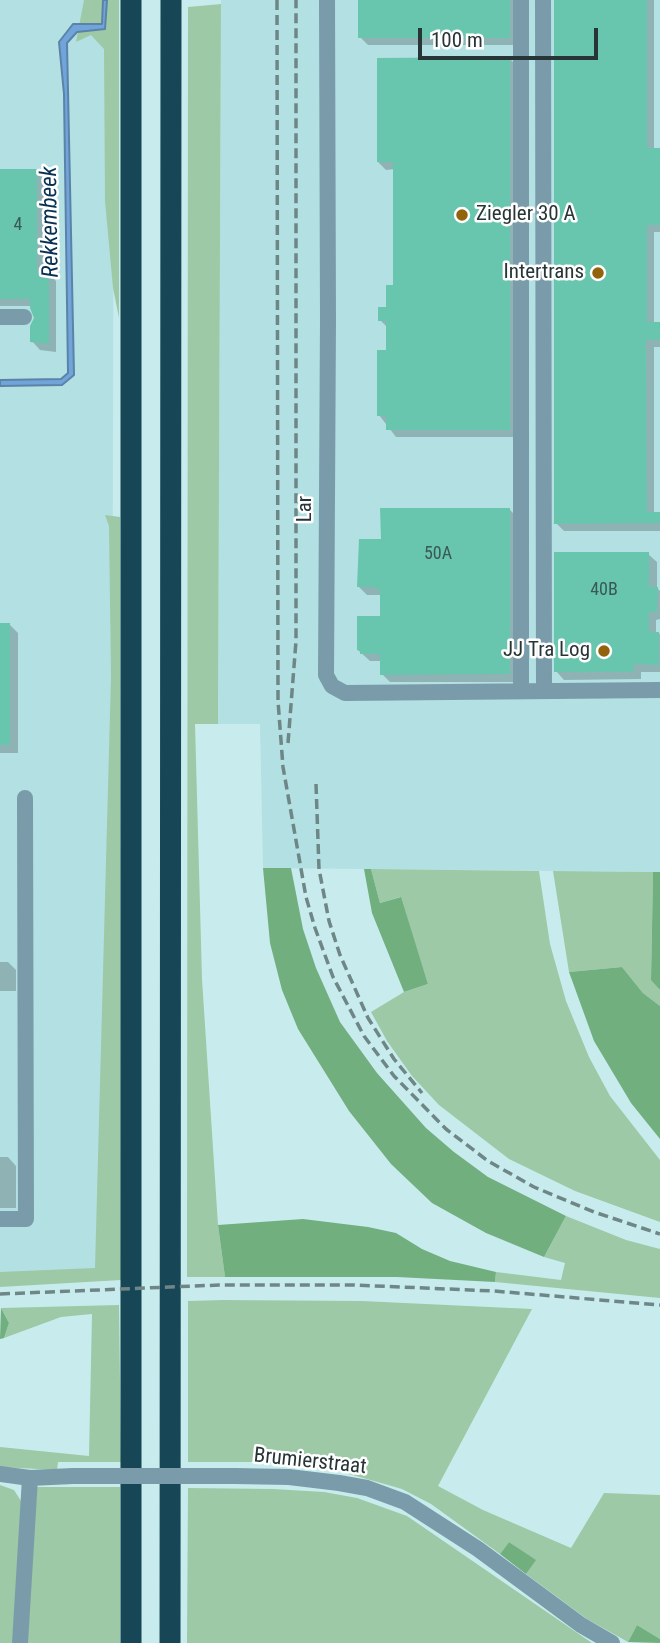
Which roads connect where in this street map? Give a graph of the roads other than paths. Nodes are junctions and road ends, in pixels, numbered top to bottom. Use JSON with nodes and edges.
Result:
{"nodes":[{"id":1,"x":131,"y":0,"type":"edge"},
{"id":2,"x":171,"y":0,"type":"edge"},
{"id":3,"x":327,"y":0,"type":"edge"},
{"id":4,"x":521,"y":0,"type":"edge"},
{"id":5,"x":543,"y":0,"type":"edge"},
{"id":6,"x":0,"y":317,"type":"edge"},
{"id":7,"x":23,"y":317,"type":"dead end"},
{"id":8,"x":522,"y":690,"type":"junction"},
{"id":9,"x":660,"y":690,"type":"edge"},
{"id":10,"x":544,"y":691,"type":"junction"},
{"id":11,"x":25,"y":798,"type":"dead end"},
{"id":12,"x":0,"y":1219,"type":"edge"},
{"id":13,"x":0,"y":1474,"type":"edge"},
{"id":14,"x":30,"y":1478,"type":"junction"},
{"id":15,"x":20,"y":1643,"type":"edge"},
{"id":16,"x":131,"y":1643,"type":"edge"},
{"id":17,"x":170,"y":1643,"type":"edge"},
{"id":18,"x":612,"y":1643,"type":"edge"}],
"edges":[{"from":1,"to":16,"type":"highway"},
{"from":2,"to":17,"type":"highway"},
{"from":3,"to":8,"type":"street","name":"Lar"},
{"from":4,"to":8,"type":"street"},
{"from":5,"to":10,"type":"street"},
{"from":6,"to":7,"type":"street"},
{"from":8,"to":10,"type":"street","name":"Lar"},
{"from":9,"to":10,"type":"street","name":"Lar"},
{"from":11,"to":12,"type":"street"},
{"from":13,"to":14,"type":"street","name":"Brumierstraat"},
{"from":14,"to":15,"type":"street"},
{"from":14,"to":18,"type":"street","name":"Brumierstraat","bridge":true}]}
